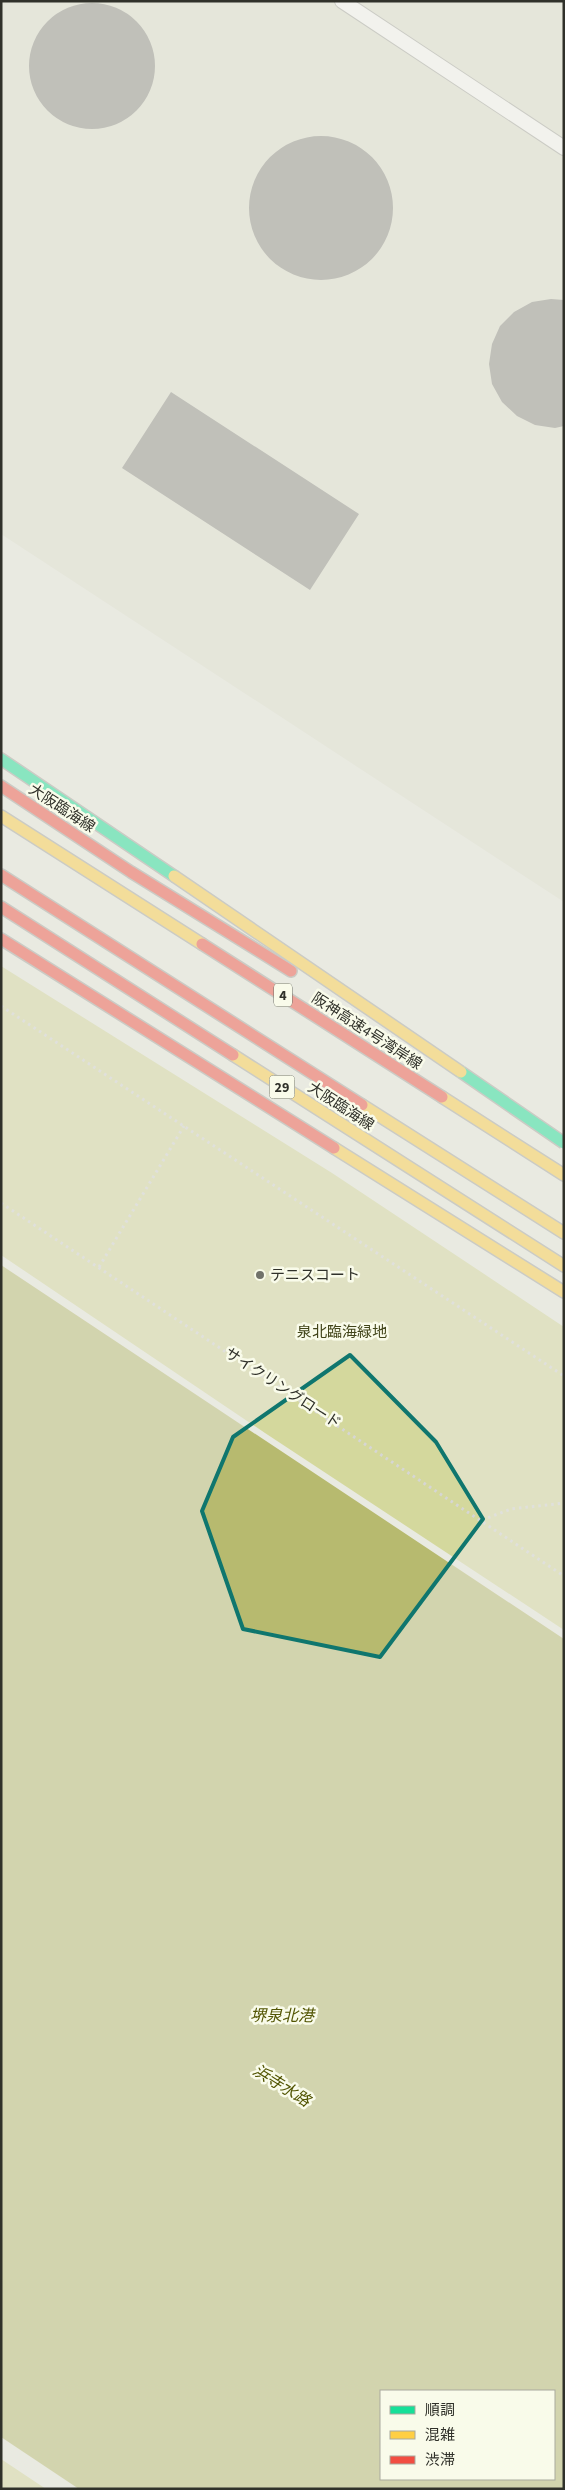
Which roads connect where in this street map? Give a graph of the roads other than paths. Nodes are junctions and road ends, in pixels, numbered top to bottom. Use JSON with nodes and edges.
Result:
{"nodes":[{"id":1,"x":342,"y":1,"type":"edge"},
{"id":2,"x":564,"y":148,"type":"edge"},
{"id":3,"x":1,"y":759,"type":"edge"},
{"id":4,"x":1,"y":786,"type":"edge"},
{"id":5,"x":1,"y":816,"type":"edge"},
{"id":6,"x":1,"y":875,"type":"edge"},
{"id":7,"x":1,"y":907,"type":"edge"},
{"id":8,"x":1,"y":939,"type":"edge"},
{"id":9,"x":564,"y":1141,"type":"edge"},
{"id":10,"x":564,"y":1175,"type":"edge"},
{"id":11,"x":564,"y":1233,"type":"edge"},
{"id":12,"x":564,"y":1266,"type":"edge"},
{"id":13,"x":564,"y":1292,"type":"edge"}],
"edges":[{"from":1,"to":2,"type":"lane"},
{"from":3,"to":9,"type":"main road","number":"4","bridge":true},
{"from":4,"to":9,"type":"main road","name":"大阪臨海線"},
{"from":5,"to":10,"type":"main road","name":"阪神高速4号湾岸線","number":"4"},
{"from":6,"to":11,"type":"main road"},
{"from":7,"to":12,"type":"main road","name":"大阪臨海線","number":"29"},
{"from":8,"to":13,"type":"main road"}]}
